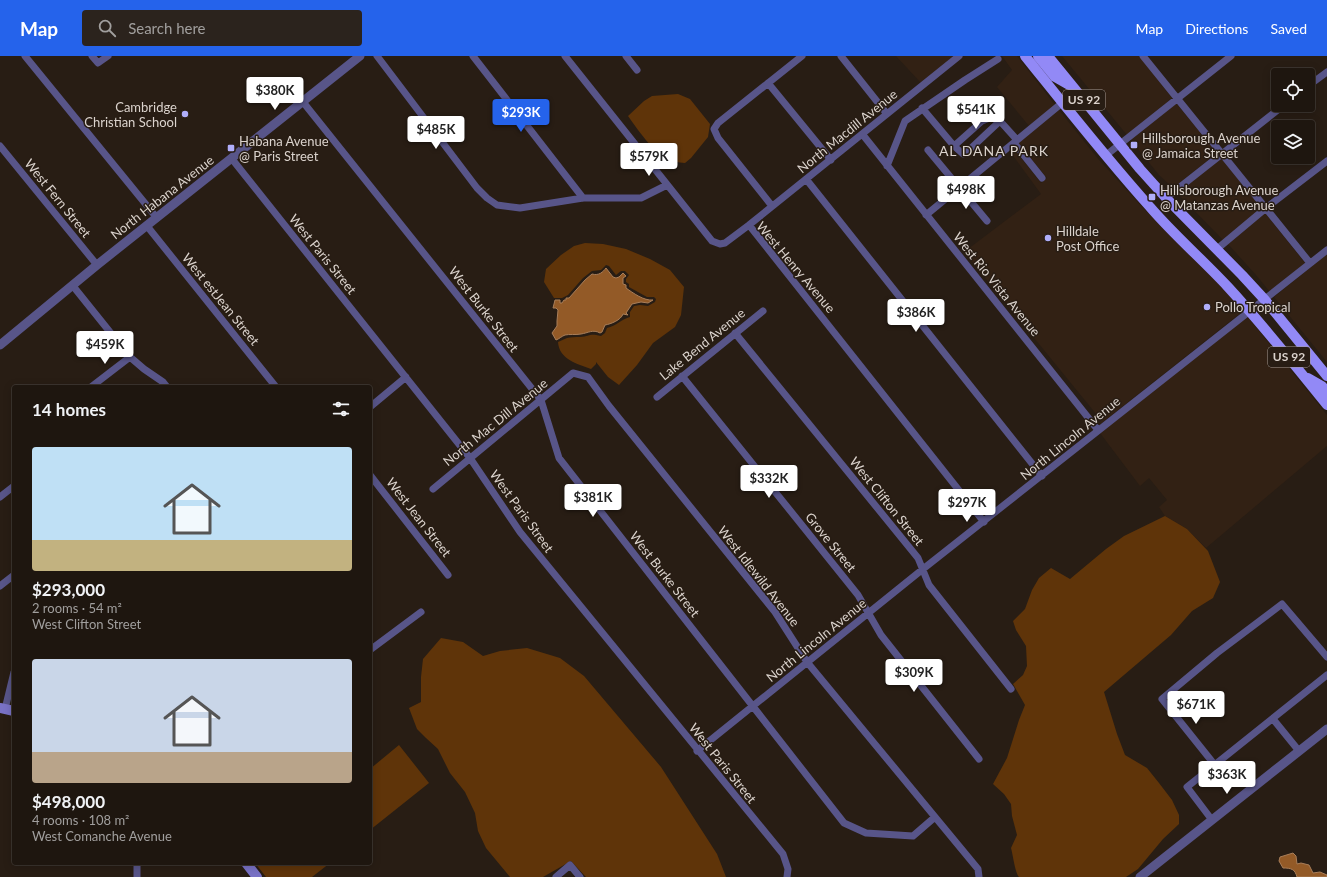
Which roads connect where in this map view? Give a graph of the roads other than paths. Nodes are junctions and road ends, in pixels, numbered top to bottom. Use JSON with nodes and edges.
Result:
{"nodes":[{"id":1,"x":25,"y":56,"type":"edge"},
{"id":2,"x":92,"y":56,"type":"edge"},
{"id":3,"x":108,"y":56,"type":"edge"},
{"id":4,"x":360,"y":56,"type":"edge"},
{"id":5,"x":377,"y":56,"type":"edge"},
{"id":6,"x":473,"y":56,"type":"edge"},
{"id":7,"x":565,"y":56,"type":"edge"},
{"id":8,"x":626,"y":56,"type":"edge"},
{"id":9,"x":802,"y":56,"type":"edge"},
{"id":10,"x":842,"y":56,"type":"edge"},
{"id":11,"x":959,"y":56,"type":"edge"},
{"id":12,"x":1024,"y":56,"type":"edge"},
{"id":13,"x":1038,"y":56,"type":"edge"},
{"id":14,"x":1048,"y":56,"type":"edge"},
{"id":15,"x":1143,"y":56,"type":"edge"},
{"id":16,"x":1231,"y":56,"type":"edge"},
{"id":17,"x":998,"y":59,"type":"dead end"},
{"id":18,"x":637,"y":70,"type":"dead end"},
{"id":19,"x":1327,"y":72,"type":"edge"},
{"id":20,"x":1315,"y":81,"type":"edge"},
{"id":21,"x":768,"y":83,"type":"junction"},
{"id":22,"x":1073,"y":87,"type":"junction"},
{"id":23,"x":1177,"y":98,"type":"junction"},
{"id":24,"x":303,"y":102,"type":"junction"},
{"id":25,"x":1062,"y":103,"type":"junction"},
{"id":26,"x":922,"y":108,"type":"junction"},
{"id":27,"x":1275,"y":112,"type":"edge"},
{"id":28,"x":887,"y":114,"type":"junction"},
{"id":29,"x":1000,"y":121,"type":"junction"},
{"id":30,"x":863,"y":135,"type":"junction"},
{"id":31,"x":1015,"y":142,"type":"junction"},
{"id":32,"x":1120,"y":145,"type":"junction"},
{"id":33,"x":0,"y":146,"type":"edge"},
{"id":34,"x":954,"y":146,"type":"junction"},
{"id":35,"x":928,"y":150,"type":"dead end"},
{"id":36,"x":1222,"y":154,"type":"junction"},
{"id":37,"x":1105,"y":156,"type":"junction"},
{"id":38,"x":232,"y":159,"type":"junction"},
{"id":39,"x":831,"y":160,"type":"junction"},
{"id":40,"x":1327,"y":161,"type":"edge"},
{"id":41,"x":887,"y":166,"type":"junction"},
{"id":42,"x":1042,"y":178,"type":"dead end"},
{"id":43,"x":806,"y":179,"type":"junction"},
{"id":44,"x":667,"y":185,"type":"junction"},
{"id":45,"x":959,"y":188,"type":"junction"},
{"id":46,"x":583,"y":198,"type":"junction"},
{"id":47,"x":1166,"y":198,"type":"junction"},
{"id":48,"x":772,"y":206,"type":"junction"},
{"id":49,"x":1266,"y":208,"type":"junction"},
{"id":50,"x":926,"y":215,"type":"junction"},
{"id":51,"x":157,"y":218,"type":"junction"},
{"id":52,"x":987,"y":221,"type":"dead end"},
{"id":53,"x":749,"y":225,"type":"junction"},
{"id":54,"x":147,"y":226,"type":"junction"},
{"id":55,"x":1217,"y":249,"type":"junction"},
{"id":56,"x":1327,"y":250,"type":"edge"},
{"id":57,"x":1310,"y":263,"type":"junction"},
{"id":58,"x":97,"y":266,"type":"junction"},
{"id":59,"x":73,"y":286,"type":"junction"},
{"id":60,"x":1265,"y":300,"type":"junction"},
{"id":61,"x":763,"y":311,"type":"dead end"},
{"id":62,"x":1250,"y":311,"type":"junction"},
{"id":63,"x":735,"y":333,"type":"junction"},
{"id":64,"x":2,"y":340,"type":"edge"},
{"id":65,"x":130,"y":357,"type":"junction"},
{"id":66,"x":573,"y":373,"type":"joint"},
{"id":67,"x":1302,"y":373,"type":"junction"},
{"id":68,"x":682,"y":376,"type":"junction"},
{"id":69,"x":1327,"y":376,"type":"edge"},
{"id":70,"x":406,"y":377,"type":"junction"},
{"id":71,"x":94,"y":385,"type":"edge"},
{"id":72,"x":165,"y":385,"type":"edge"},
{"id":73,"x":274,"y":385,"type":"edge"},
{"id":74,"x":1327,"y":392,"type":"edge"},
{"id":75,"x":657,"y":397,"type":"dead end"},
{"id":76,"x":541,"y":400,"type":"junction"},
{"id":77,"x":372,"y":405,"type":"edge"},
{"id":78,"x":1327,"y":405,"type":"edge"},
{"id":79,"x":1098,"y":430,"type":"junction"},
{"id":80,"x":470,"y":458,"type":"junction"},
{"id":81,"x":1042,"y":476,"type":"junction"},
{"id":82,"x":372,"y":478,"type":"edge"},
{"id":83,"x":12,"y":488,"type":"edge"},
{"id":84,"x":433,"y":489,"type":"dead end"},
{"id":85,"x":0,"y":497,"type":"edge"},
{"id":86,"x":984,"y":522,"type":"junction"},
{"id":87,"x":923,"y":569,"type":"junction"},
{"id":88,"x":448,"y":575,"type":"dead end"},
{"id":89,"x":12,"y":577,"type":"edge"},
{"id":90,"x":0,"y":586,"type":"edge"},
{"id":91,"x":421,"y":612,"type":"dead end"},
{"id":92,"x":868,"y":613,"type":"junction"},
{"id":93,"x":372,"y":649,"type":"edge"},
{"id":94,"x":1327,"y":657,"type":"edge"},
{"id":95,"x":807,"y":662,"type":"junction"},
{"id":96,"x":1327,"y":675,"type":"edge"},
{"id":97,"x":12,"y":682,"type":"edge"},
{"id":98,"x":1011,"y":689,"type":"dead end"},
{"id":99,"x":753,"y":706,"type":"junction"},
{"id":100,"x":6,"y":710,"type":"edge"},
{"id":101,"x":1273,"y":719,"type":"junction"},
{"id":102,"x":1327,"y":730,"type":"edge"},
{"id":103,"x":697,"y":751,"type":"junction"},
{"id":104,"x":1299,"y":751,"type":"junction"},
{"id":105,"x":979,"y":759,"type":"dead end"},
{"id":106,"x":1214,"y":764,"type":"junction"},
{"id":107,"x":935,"y":817,"type":"junction"},
{"id":108,"x":1212,"y":820,"type":"junction"},
{"id":109,"x":137,"y":865,"type":"edge"},
{"id":110,"x":248,"y":865,"type":"edge"},
{"id":111,"x":137,"y":877,"type":"edge"},
{"id":112,"x":257,"y":877,"type":"edge"},
{"id":113,"x":556,"y":877,"type":"edge"},
{"id":114,"x":580,"y":877,"type":"edge"},
{"id":115,"x":787,"y":877,"type":"edge"},
{"id":116,"x":979,"y":877,"type":"edge"},
{"id":117,"x":1140,"y":877,"type":"edge"}],
"edges":[{"from":1,"to":51,"type":"street"},
{"from":2,"to":3,"type":"street"},
{"from":4,"to":24,"type":"street","name":"North Habana Avenue"},
{"from":5,"to":46,"type":"street"},
{"from":6,"to":46,"type":"street"},
{"from":7,"to":44,"type":"street","name":"West Henry Avenue"},
{"from":8,"to":18,"type":"street"},
{"from":9,"to":21,"type":"street"},
{"from":10,"to":28,"type":"street"},
{"from":11,"to":28,"type":"street","name":"North Macdill Avenue"},
{"from":12,"to":25,"type":"main road","number":"US 92"},
{"from":13,"to":22,"type":"main road"},
{"from":14,"to":22,"type":"main road","number":"US 92"},
{"from":15,"to":23,"type":"street"},
{"from":16,"to":23,"type":"street"},
{"from":17,"to":26,"type":"street"},
{"from":19,"to":20,"type":"street"},
{"from":21,"to":39,"type":"street"},
{"from":21,"to":48,"type":"street"},
{"from":22,"to":32,"type":"main road","number":"US 92"},
{"from":23,"to":32,"type":"street"},
{"from":23,"to":36,"type":"street"},
{"from":24,"to":38,"type":"street","name":"North Habana Avenue"},
{"from":24,"to":76,"type":"street","name":"West Burke Street"},
{"from":25,"to":31,"type":"street"},
{"from":25,"to":37,"type":"main road","number":"US 92"},
{"from":26,"to":34,"type":"street"},
{"from":26,"to":41,"type":"street"},
{"from":27,"to":36,"type":"street"},
{"from":28,"to":30,"type":"street","name":"North Macdill Avenue"},
{"from":29,"to":31,"type":"street"},
{"from":29,"to":34,"type":"street"},
{"from":29,"to":34,"type":"street"},
{"from":30,"to":39,"type":"street","name":"North Macdill Avenue"},
{"from":30,"to":41,"type":"street","name":"West Rio Vista Avenue"},
{"from":31,"to":42,"type":"street"},
{"from":31,"to":45,"type":"street"},
{"from":32,"to":37,"type":"street"},
{"from":32,"to":47,"type":"main road","number":"US 92"},
{"from":33,"to":58,"type":"street","name":"West Fern Street"},
{"from":35,"to":45,"type":"street"},
{"from":36,"to":47,"type":"street"},
{"from":36,"to":49,"type":"street"},
{"from":37,"to":62,"type":"main road","number":"US 92"},
{"from":38,"to":51,"type":"street","name":"North Habana Avenue"},
{"from":38,"to":70,"type":"street","name":"West Paris Street"},
{"from":39,"to":43,"type":"street","name":"North Macdill Avenue"},
{"from":40,"to":49,"type":"street"},
{"from":41,"to":50,"type":"street","name":"West Rio Vista Avenue"},
{"from":43,"to":48,"type":"street","name":"North Macdill Avenue"},
{"from":43,"to":81,"type":"street"},
{"from":44,"to":46,"type":"street"},
{"from":44,"to":53,"type":"street","name":"West Henry Avenue"},
{"from":45,"to":50,"type":"street"},
{"from":45,"to":52,"type":"street"},
{"from":47,"to":55,"type":"main road","number":"US 92"},
{"from":48,"to":53,"type":"street","name":"North Macdill Avenue"},
{"from":49,"to":55,"type":"street"},
{"from":49,"to":57,"type":"street"},
{"from":50,"to":79,"type":"street","name":"West Rio Vista Avenue"},
{"from":51,"to":54,"type":"street","name":"North Habana Avenue"},
{"from":53,"to":86,"type":"street","name":"West Henry Avenue"},
{"from":54,"to":58,"type":"street","name":"North Habana Avenue"},
{"from":54,"to":73,"type":"street","name":"West estJean Street"},
{"from":55,"to":60,"type":"main road","number":"US 92"},
{"from":56,"to":57,"type":"street","name":"North Lincoln Avenue"},
{"from":57,"to":60,"type":"street","name":"North Lincoln Avenue"},
{"from":58,"to":59,"type":"street","name":"North Habana Avenue"},
{"from":59,"to":64,"type":"street","name":"North Habana Avenue"},
{"from":59,"to":65,"type":"street"},
{"from":60,"to":62,"type":"street","name":"North Lincoln Avenue"},
{"from":60,"to":69,"type":"main road","number":"US 92"},
{"from":61,"to":63,"type":"street","name":"Lake Bend Avenue"},
{"from":62,"to":67,"type":"main road","number":"US 92"},
{"from":62,"to":79,"type":"street","name":"North Lincoln Avenue"},
{"from":63,"to":68,"type":"street","name":"Lake Bend Avenue"},
{"from":63,"to":87,"type":"street","name":"West Clifton Street"},
{"from":65,"to":71,"type":"street"},
{"from":65,"to":72,"type":"street"},
{"from":66,"to":76,"type":"street","name":"North Mac Dill Avenue"},
{"from":66,"to":95,"type":"street","name":"West Idlewild Avenue"},
{"from":67,"to":74,"type":"main road"},
{"from":67,"to":78,"type":"main road","number":"US 92"},
{"from":68,"to":75,"type":"street","name":"Lake Bend Avenue"},
{"from":68,"to":92,"type":"street","name":"Grove Street"},
{"from":70,"to":77,"type":"street"},
{"from":70,"to":80,"type":"street","name":"West Paris Street"},
{"from":76,"to":80,"type":"street","name":"North Mac Dill Avenue"},
{"from":76,"to":99,"type":"street","name":"West Burke Street"},
{"from":79,"to":81,"type":"street","name":"North Lincoln Avenue"},
{"from":80,"to":84,"type":"street","name":"North Mac Dill Avenue"},
{"from":80,"to":103,"type":"street","name":"West Paris Street"},
{"from":81,"to":86,"type":"street","name":"North Lincoln Avenue"},
{"from":82,"to":88,"type":"street","name":"West Jean Street"},
{"from":83,"to":85,"type":"street"},
{"from":86,"to":87,"type":"street","name":"North Lincoln Avenue"},
{"from":87,"to":92,"type":"street","name":"North Lincoln Avenue"},
{"from":87,"to":98,"type":"street","name":"West Clifton Street"},
{"from":89,"to":90,"type":"street"},
{"from":91,"to":93,"type":"street"},
{"from":92,"to":95,"type":"street","name":"North Lincoln Avenue"},
{"from":92,"to":105,"type":"street","name":"Grove Street"},
{"from":94,"to":106,"type":"street"},
{"from":95,"to":99,"type":"street","name":"North Lincoln Avenue"},
{"from":95,"to":107,"type":"street","name":"West Idlewild Avenue"},
{"from":96,"to":101,"type":"street"},
{"from":97,"to":100,"type":"street"},
{"from":99,"to":103,"type":"street","name":"North Lincoln Avenue"},
{"from":99,"to":107,"type":"street","name":"West Burke Street"},
{"from":101,"to":104,"type":"street"},
{"from":101,"to":106,"type":"street"},
{"from":102,"to":104,"type":"street"},
{"from":103,"to":115,"type":"street","name":"West Paris Street"},
{"from":104,"to":108,"type":"street"},
{"from":106,"to":108,"type":"street"},
{"from":107,"to":116,"type":"street","name":"West Idlewild Avenue"},
{"from":108,"to":117,"type":"street"},
{"from":109,"to":111,"type":"street"},
{"from":110,"to":112,"type":"main road"},
{"from":113,"to":114,"type":"street"}]}
